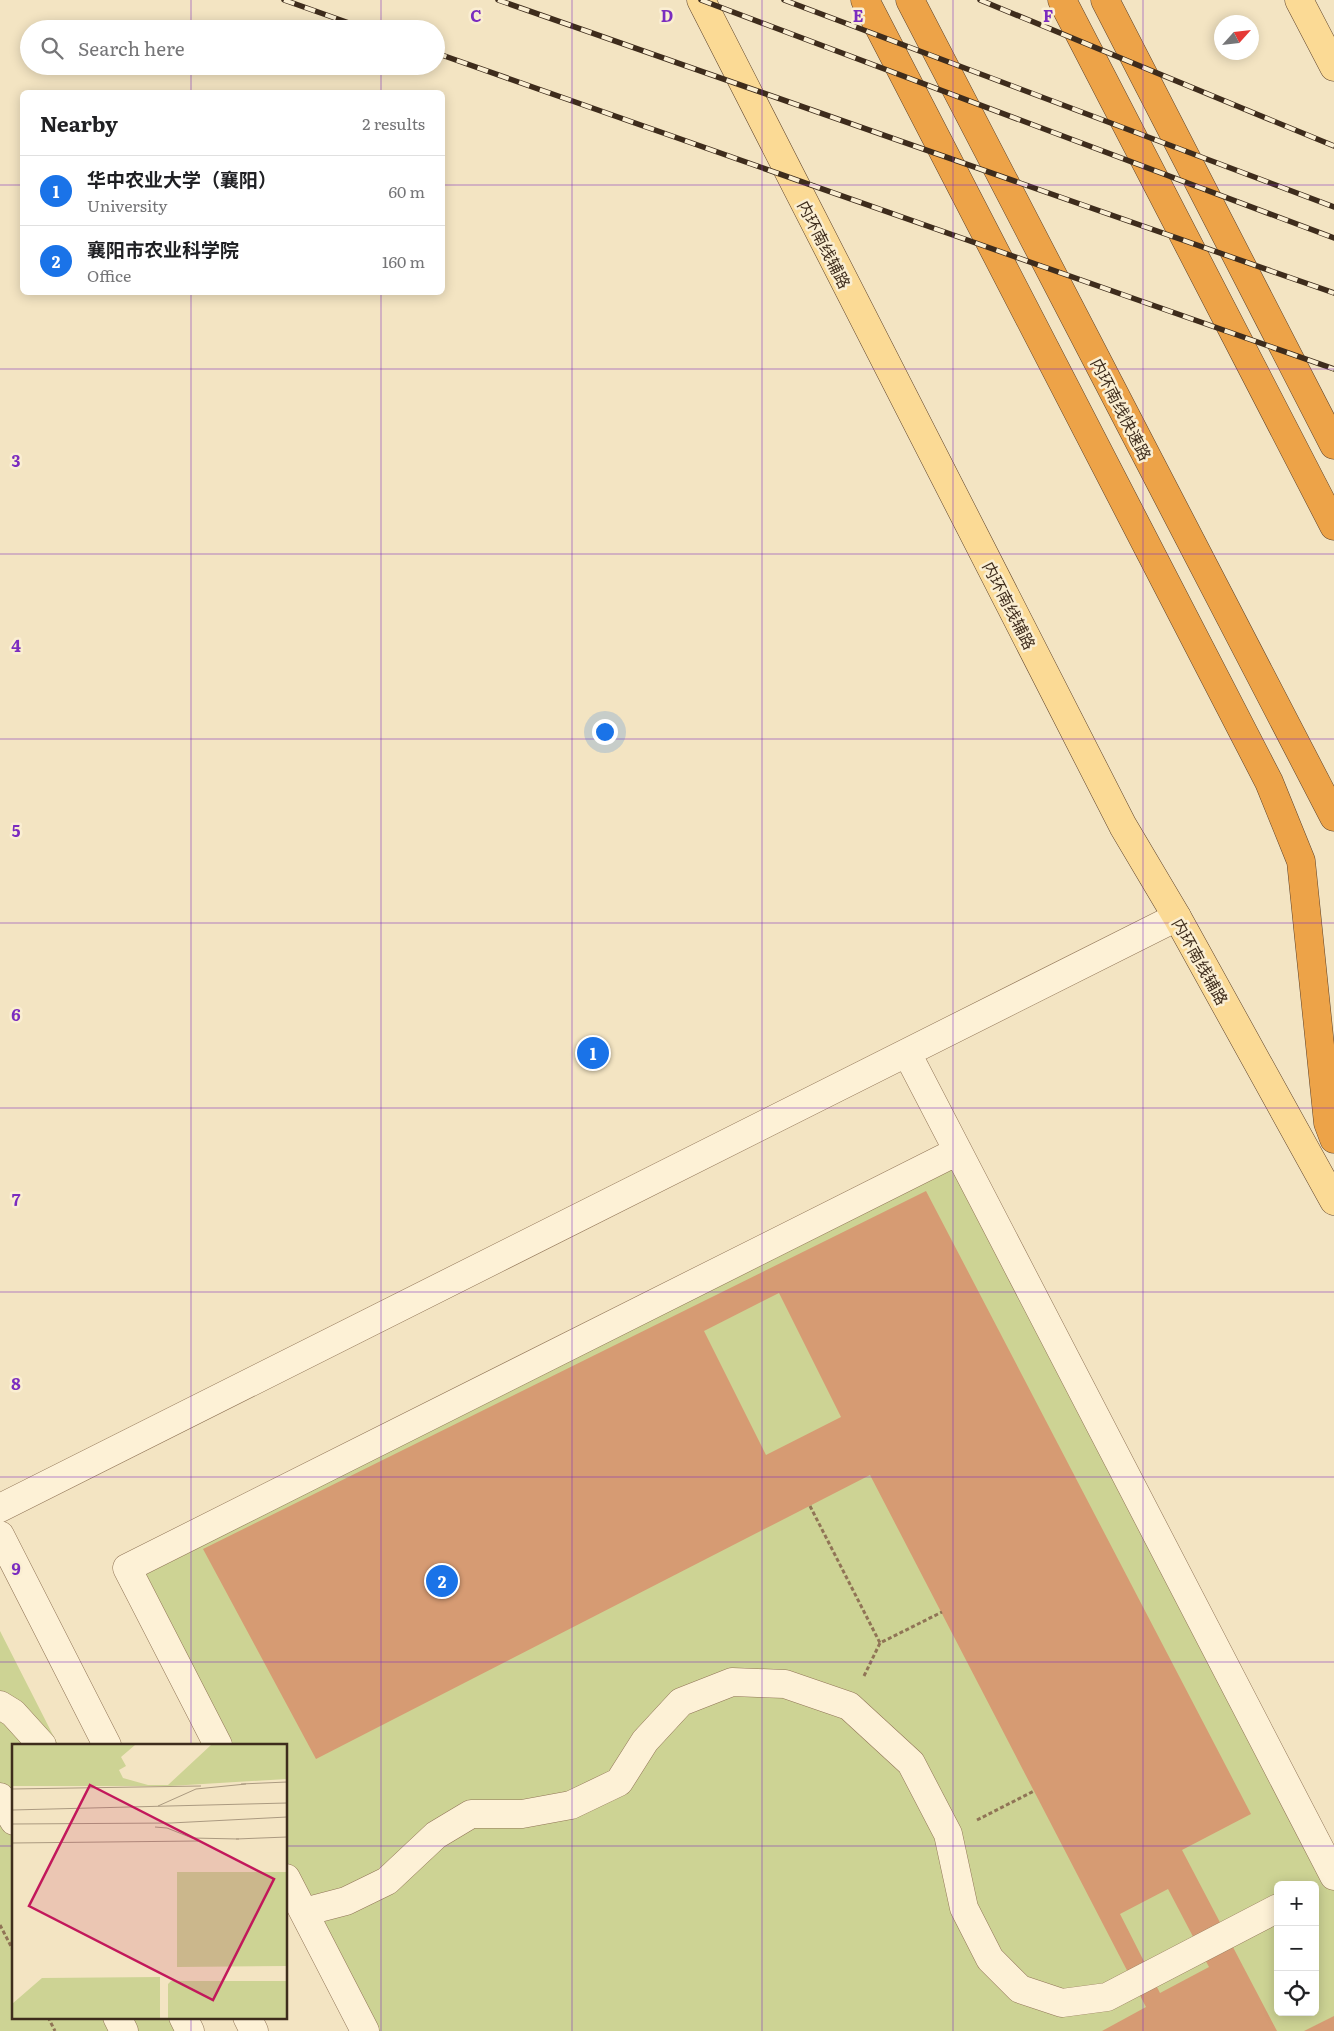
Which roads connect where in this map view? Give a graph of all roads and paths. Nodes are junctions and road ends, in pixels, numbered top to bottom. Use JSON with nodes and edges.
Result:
{"nodes":[{"id":1,"x":701,"y":0,"type":"edge"},
{"id":2,"x":865,"y":0,"type":"edge"},
{"id":3,"x":910,"y":0,"type":"edge"},
{"id":4,"x":1062,"y":0,"type":"edge"},
{"id":5,"x":1105,"y":0,"type":"edge"},
{"id":6,"x":1299,"y":0,"type":"edge"},
{"id":7,"x":1334,"y":67,"type":"edge"},
{"id":8,"x":1334,"y":445,"type":"edge"},
{"id":9,"x":1334,"y":526,"type":"edge"},
{"id":10,"x":1334,"y":817,"type":"edge"},
{"id":11,"x":1177,"y":917,"type":"junction"},
{"id":12,"x":907,"y":1053,"type":"junction"},
{"id":13,"x":1334,"y":1139,"type":"edge"},
{"id":14,"x":958,"y":1151,"type":"junction"},
{"id":15,"x":1334,"y":1201,"type":"edge"},
{"id":16,"x":810,"y":1506,"type":"dead end"},
{"id":17,"x":0,"y":1508,"type":"edge"},
{"id":18,"x":0,"y":1535,"type":"edge"},
{"id":19,"x":942,"y":1612,"type":"dead end"},
{"id":20,"x":880,"y":1643,"type":"junction"},
{"id":21,"x":0,"y":1705,"type":"edge"},
{"id":22,"x":849,"y":1706,"type":"junction"},
{"id":23,"x":41,"y":1744,"type":"edge"},
{"id":24,"x":107,"y":1744,"type":"edge"},
{"id":25,"x":217,"y":1744,"type":"edge"},
{"id":26,"x":1034,"y":1791,"type":"dead end"},
{"id":27,"x":0,"y":1798,"type":"edge"},
{"id":28,"x":12,"y":1819,"type":"edge"},
{"id":29,"x":948,"y":1834,"type":"junction"},
{"id":30,"x":1334,"y":1878,"type":"edge"},
{"id":31,"x":288,"y":1882,"type":"edge"},
{"id":32,"x":1319,"y":1887,"type":"edge"},
{"id":33,"x":1274,"y":1910,"type":"edge"},
{"id":34,"x":304,"y":1912,"type":"junction"},
{"id":35,"x":0,"y":1925,"type":"edge"},
{"id":36,"x":12,"y":1948,"type":"edge"},
{"id":37,"x":48,"y":2018,"type":"edge"},
{"id":38,"x":118,"y":2018,"type":"edge"},
{"id":39,"x":184,"y":2018,"type":"edge"},
{"id":40,"x":248,"y":2018,"type":"edge"},
{"id":41,"x":55,"y":2031,"type":"edge"},
{"id":42,"x":124,"y":2031,"type":"edge"},
{"id":43,"x":190,"y":2031,"type":"edge"},
{"id":44,"x":254,"y":2031,"type":"edge"},
{"id":45,"x":365,"y":2031,"type":"edge"}],
"edges":[{"from":1,"to":11,"type":"main road","name":"内环南线辅路"},
{"from":2,"to":13,"type":"highway"},
{"from":3,"to":10,"type":"highway","name":"内环南线快速路"},
{"from":4,"to":9,"type":"highway"},
{"from":5,"to":8,"type":"highway"},
{"from":6,"to":7,"type":"main road"},
{"from":11,"to":12,"type":"street"},
{"from":11,"to":15,"type":"main road","name":"内环南线辅路"},
{"from":12,"to":14,"type":"street"},
{"from":12,"to":17,"type":"street"},
{"from":14,"to":25,"type":"street"},
{"from":14,"to":30,"type":"street"},
{"from":16,"to":20,"type":"path"},
{"from":18,"to":24,"type":"street"},
{"from":19,"to":20,"type":"path"},
{"from":20,"to":22,"type":"path"},
{"from":21,"to":23,"type":"street"},
{"from":22,"to":29,"type":"street"},
{"from":22,"to":34,"type":"street"},
{"from":26,"to":29,"type":"path"},
{"from":27,"to":28,"type":"street"},
{"from":29,"to":33,"type":"street"},
{"from":30,"to":32,"type":"street"},
{"from":31,"to":34,"type":"street"},
{"from":34,"to":45,"type":"street"},
{"from":35,"to":36,"type":"path"},
{"from":37,"to":41,"type":"path"},
{"from":38,"to":42,"type":"street"},
{"from":39,"to":43,"type":"street"},
{"from":40,"to":44,"type":"street"}]}
